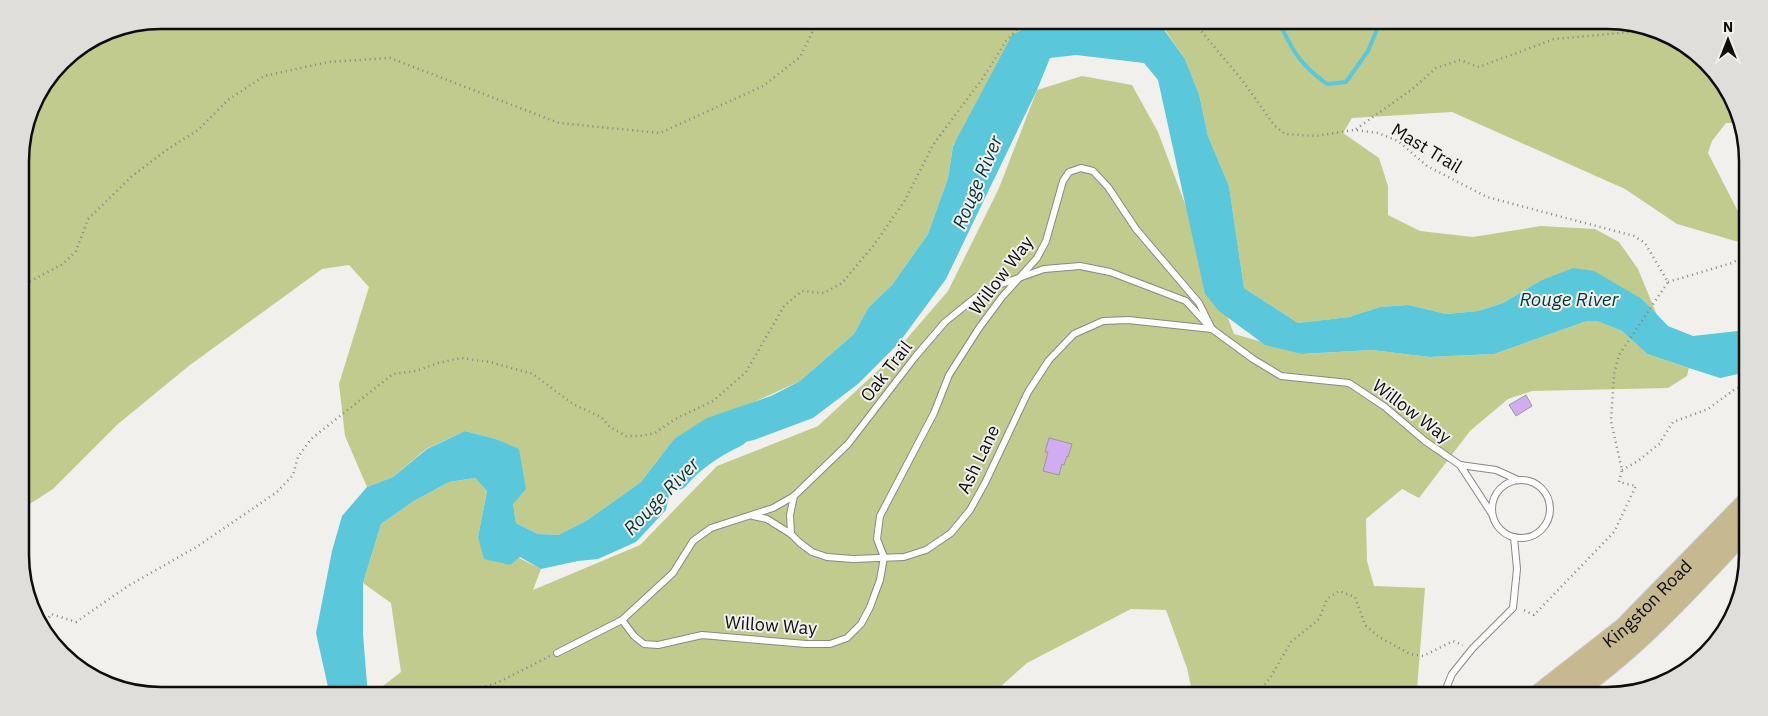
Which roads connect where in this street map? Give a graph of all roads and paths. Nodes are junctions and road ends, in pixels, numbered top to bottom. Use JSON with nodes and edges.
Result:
{"nodes":[{"id":1,"x":814,"y":29,"type":"edge"},
{"id":2,"x":1017,"y":29,"type":"edge"},
{"id":3,"x":1199,"y":29,"type":"edge"},
{"id":4,"x":1636,"y":32,"type":"edge"},
{"id":5,"x":1354,"y":130,"type":"junction"},
{"id":6,"x":1739,"y":259,"type":"edge"},
{"id":7,"x":1022,"y":277,"type":"junction"},
{"id":8,"x":29,"y":282,"type":"edge"},
{"id":9,"x":1668,"y":282,"type":"junction"},
{"id":10,"x":1212,"y":329,"type":"junction"},
{"id":11,"x":1739,"y":388,"type":"edge"},
{"id":12,"x":1460,"y":465,"type":"junction"},
{"id":13,"x":1622,"y":470,"type":"junction"},
{"id":14,"x":1519,"y":480,"type":"junction"},
{"id":15,"x":794,"y":496,"type":"junction"},
{"id":16,"x":1739,"y":510,"type":"edge"},
{"id":17,"x":1492,"y":514,"type":"junction"},
{"id":18,"x":752,"y":516,"type":"junction"},
{"id":19,"x":791,"y":534,"type":"junction"},
{"id":20,"x":1739,"y":536,"type":"edge"},
{"id":21,"x":1514,"y":537,"type":"junction"},
{"id":22,"x":884,"y":557,"type":"junction"},
{"id":23,"x":1513,"y":608,"type":"junction"},
{"id":24,"x":622,"y":620,"type":"junction"},
{"id":25,"x":47,"y":622,"type":"edge"},
{"id":26,"x":1472,"y":648,"type":"junction"},
{"id":27,"x":558,"y":653,"type":"joint"},
{"id":28,"x":484,"y":687,"type":"edge"},
{"id":29,"x":1262,"y":687,"type":"edge"},
{"id":30,"x":1447,"y":687,"type":"edge"},
{"id":31,"x":1549,"y":687,"type":"edge"},
{"id":32,"x":1581,"y":687,"type":"edge"}],
"edges":[{"from":1,"to":8,"type":"path"},
{"from":2,"to":25,"type":"path"},
{"from":3,"to":5,"type":"path","name":"Mast Trail"},
{"from":4,"to":5,"type":"path"},
{"from":5,"to":9,"type":"path","name":"Mast Trail"},
{"from":6,"to":9,"type":"path"},
{"from":7,"to":10,"type":"lane","name":"Oak Trail"},
{"from":7,"to":10,"type":"lane","name":"Willow Way"},
{"from":7,"to":15,"type":"lane","name":"Oak Trail"},
{"from":7,"to":22,"type":"lane","name":"Willow Way"},
{"from":9,"to":13,"type":"path"},
{"from":10,"to":12,"type":"lane","name":"Willow Way"},
{"from":10,"to":22,"type":"lane","name":"Ash Lane"},
{"from":11,"to":13,"type":"path"},
{"from":12,"to":14,"type":"lane","name":"Willow Way"},
{"from":12,"to":17,"type":"lane","name":"Willow Way"},
{"from":13,"to":23,"type":"path"},
{"from":14,"to":17,"type":"lane"},
{"from":14,"to":21,"type":"lane"},
{"from":15,"to":18,"type":"lane","name":"Oak Trail"},
{"from":15,"to":19,"type":"lane"},
{"from":16,"to":31,"type":"main road","name":"Kingston Road"},
{"from":17,"to":21,"type":"lane"},
{"from":18,"to":19,"type":"lane","name":"Ash Lane"},
{"from":18,"to":24,"type":"lane","name":"Oak Trail"},
{"from":19,"to":22,"type":"lane","name":"Ash Lane"},
{"from":20,"to":32,"type":"main road","name":"Kingston Road"},
{"from":21,"to":23,"type":"lane"},
{"from":22,"to":24,"type":"lane","name":"Willow Way"},
{"from":23,"to":26,"type":"lane"},
{"from":24,"to":27,"type":"lane","name":"Oak Trail"},
{"from":26,"to":29,"type":"path"},
{"from":26,"to":30,"type":"lane"},
{"from":27,"to":28,"type":"path"}]}
